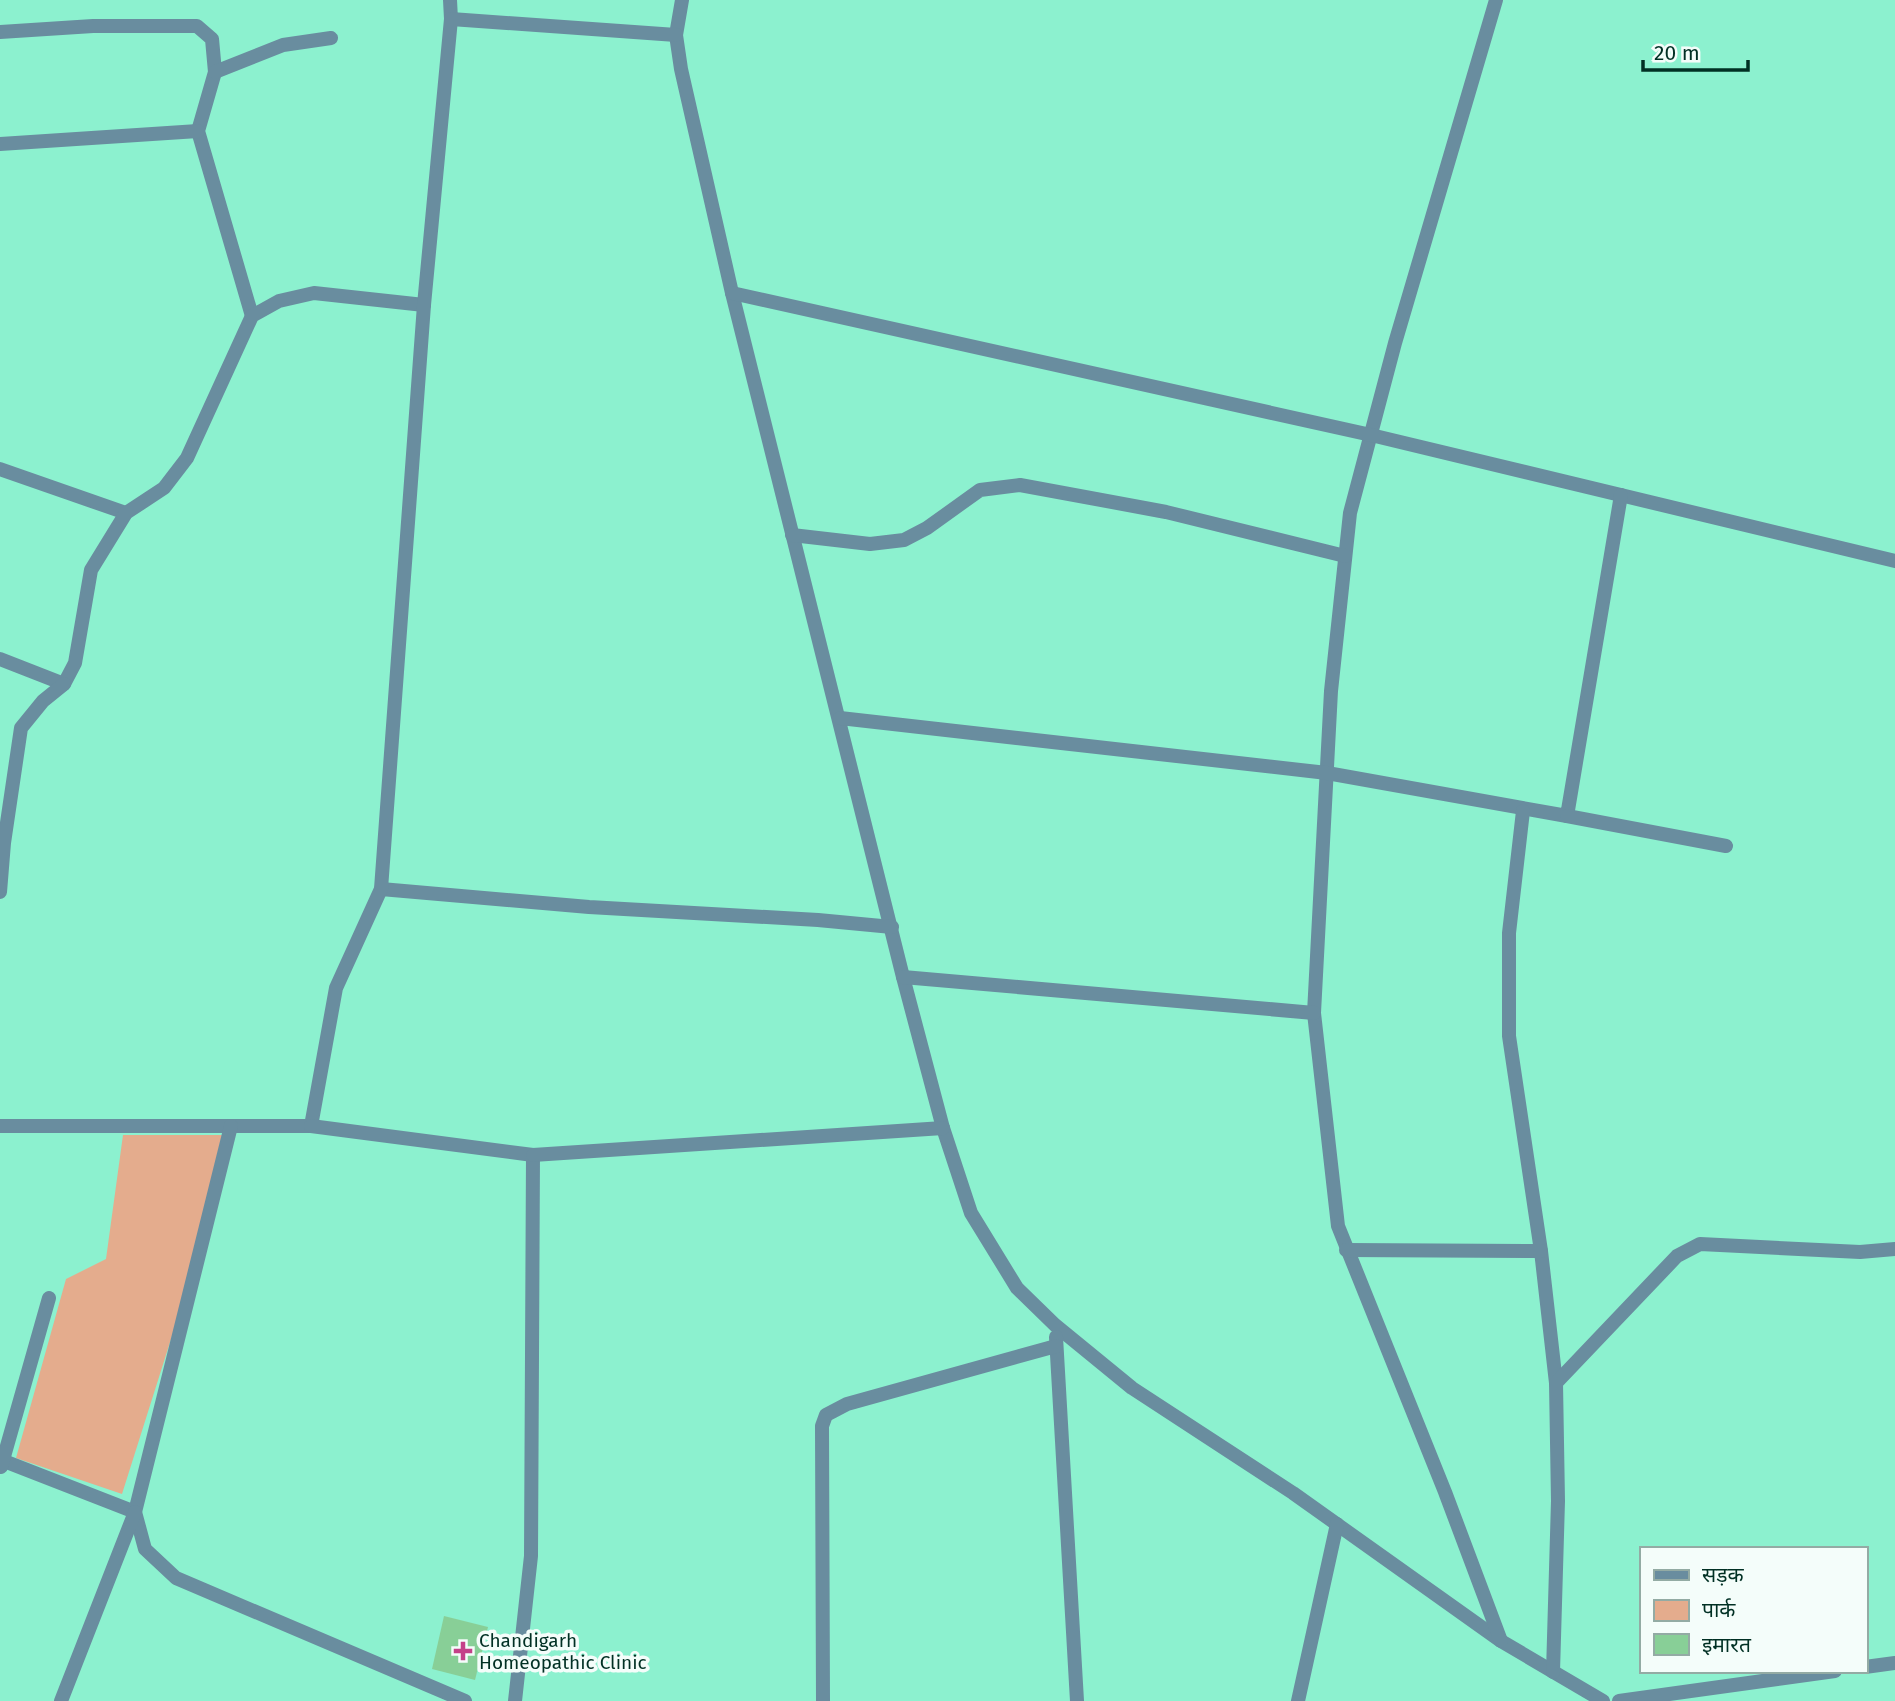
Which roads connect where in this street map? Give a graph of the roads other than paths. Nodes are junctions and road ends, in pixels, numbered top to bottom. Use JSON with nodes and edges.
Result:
{"nodes":[{"id":1,"x":450,"y":0,"type":"edge"},
{"id":2,"x":682,"y":0,"type":"edge"},
{"id":3,"x":1496,"y":0,"type":"edge"},
{"id":4,"x":451,"y":19,"type":"junction"},
{"id":5,"x":0,"y":32,"type":"edge"},
{"id":6,"x":676,"y":35,"type":"junction"},
{"id":7,"x":331,"y":37,"type":"dead end"},
{"id":8,"x":215,"y":72,"type":"junction"},
{"id":9,"x":198,"y":131,"type":"junction"},
{"id":10,"x":0,"y":144,"type":"edge"},
{"id":11,"x":732,"y":293,"type":"junction"},
{"id":12,"x":424,"y":305,"type":"junction"},
{"id":13,"x":252,"y":316,"type":"junction"},
{"id":14,"x":1371,"y":435,"type":"junction"},
{"id":15,"x":0,"y":469,"type":"edge"},
{"id":16,"x":1621,"y":495,"type":"junction"},
{"id":17,"x":126,"y":513,"type":"junction"},
{"id":18,"x":792,"y":535,"type":"junction"},
{"id":19,"x":1345,"y":556,"type":"junction"},
{"id":20,"x":1895,"y":561,"type":"edge"},
{"id":21,"x":0,"y":659,"type":"edge"},
{"id":22,"x":64,"y":684,"type":"junction"},
{"id":23,"x":840,"y":718,"type":"junction"},
{"id":24,"x":1327,"y":774,"type":"junction"},
{"id":25,"x":1522,"y":811,"type":"junction"},
{"id":26,"x":1567,"y":816,"type":"junction"},
{"id":27,"x":1726,"y":846,"type":"dead end"},
{"id":28,"x":382,"y":889,"type":"junction"},
{"id":29,"x":0,"y":892,"type":"edge"},
{"id":30,"x":892,"y":927,"type":"junction"},
{"id":31,"x":903,"y":976,"type":"junction"},
{"id":32,"x":1314,"y":1013,"type":"junction"},
{"id":33,"x":0,"y":1126,"type":"edge"},
{"id":34,"x":230,"y":1126,"type":"junction"},
{"id":35,"x":311,"y":1126,"type":"junction"},
{"id":36,"x":943,"y":1128,"type":"junction"},
{"id":37,"x":533,"y":1155,"type":"junction"},
{"id":38,"x":1895,"y":1249,"type":"edge"},
{"id":39,"x":1346,"y":1250,"type":"junction"},
{"id":40,"x":1541,"y":1251,"type":"junction"},
{"id":41,"x":49,"y":1298,"type":"dead end"},
{"id":42,"x":1055,"y":1325,"type":"junction"},
{"id":43,"x":1056,"y":1346,"type":"junction"},
{"id":44,"x":1556,"y":1383,"type":"junction"},
{"id":45,"x":2,"y":1464,"type":"edge"},
{"id":46,"x":135,"y":1512,"type":"junction"},
{"id":47,"x":1337,"y":1524,"type":"junction"},
{"id":48,"x":1501,"y":1641,"type":"junction"},
{"id":49,"x":1895,"y":1663,"type":"edge"},
{"id":50,"x":1867,"y":1667,"type":"edge"},
{"id":51,"x":1553,"y":1672,"type":"junction"},
{"id":52,"x":1821,"y":1673,"type":"edge"},
{"id":53,"x":61,"y":1701,"type":"edge"},
{"id":54,"x":465,"y":1701,"type":"edge"},
{"id":55,"x":515,"y":1701,"type":"edge"},
{"id":56,"x":822,"y":1701,"type":"edge"},
{"id":57,"x":1077,"y":1701,"type":"edge"},
{"id":58,"x":1298,"y":1701,"type":"edge"},
{"id":59,"x":1603,"y":1701,"type":"edge"},
{"id":60,"x":1619,"y":1701,"type":"edge"}],
"edges":[{"from":1,"to":4,"type":"street"},
{"from":2,"to":6,"type":"street"},
{"from":3,"to":14,"type":"street"},
{"from":4,"to":6,"type":"street"},
{"from":4,"to":12,"type":"street"},
{"from":5,"to":8,"type":"street"},
{"from":6,"to":11,"type":"street"},
{"from":7,"to":8,"type":"street"},
{"from":8,"to":9,"type":"street"},
{"from":9,"to":10,"type":"street"},
{"from":9,"to":13,"type":"street"},
{"from":11,"to":14,"type":"street"},
{"from":11,"to":18,"type":"street"},
{"from":12,"to":13,"type":"street"},
{"from":12,"to":28,"type":"street"},
{"from":13,"to":17,"type":"street"},
{"from":14,"to":16,"type":"street"},
{"from":14,"to":19,"type":"street"},
{"from":15,"to":17,"type":"street"},
{"from":16,"to":20,"type":"street"},
{"from":16,"to":26,"type":"street"},
{"from":17,"to":22,"type":"street"},
{"from":18,"to":19,"type":"street"},
{"from":18,"to":23,"type":"street"},
{"from":19,"to":24,"type":"street"},
{"from":21,"to":22,"type":"street"},
{"from":22,"to":29,"type":"street"},
{"from":23,"to":24,"type":"street"},
{"from":23,"to":30,"type":"street"},
{"from":24,"to":25,"type":"street"},
{"from":24,"to":32,"type":"street"},
{"from":25,"to":26,"type":"street"},
{"from":25,"to":40,"type":"street"},
{"from":26,"to":27,"type":"street"},
{"from":28,"to":30,"type":"street"},
{"from":28,"to":35,"type":"street"},
{"from":30,"to":31,"type":"street"},
{"from":31,"to":32,"type":"street"},
{"from":31,"to":36,"type":"street"},
{"from":32,"to":39,"type":"street"},
{"from":33,"to":34,"type":"street"},
{"from":34,"to":35,"type":"street"},
{"from":34,"to":46,"type":"street"},
{"from":35,"to":37,"type":"street"},
{"from":36,"to":37,"type":"street"},
{"from":36,"to":42,"type":"street"},
{"from":37,"to":55,"type":"street"},
{"from":38,"to":44,"type":"street"},
{"from":39,"to":40,"type":"street"},
{"from":39,"to":48,"type":"street"},
{"from":40,"to":44,"type":"street"},
{"from":41,"to":45,"type":"street"},
{"from":42,"to":43,"type":"street"},
{"from":42,"to":47,"type":"street"},
{"from":43,"to":56,"type":"street"},
{"from":43,"to":57,"type":"street"},
{"from":44,"to":51,"type":"street"},
{"from":45,"to":46,"type":"street"},
{"from":46,"to":53,"type":"street"},
{"from":46,"to":54,"type":"street"},
{"from":47,"to":48,"type":"street"},
{"from":47,"to":58,"type":"street"},
{"from":48,"to":51,"type":"street"},
{"from":49,"to":50,"type":"street"},
{"from":51,"to":59,"type":"street"},
{"from":52,"to":60,"type":"street"}]}
